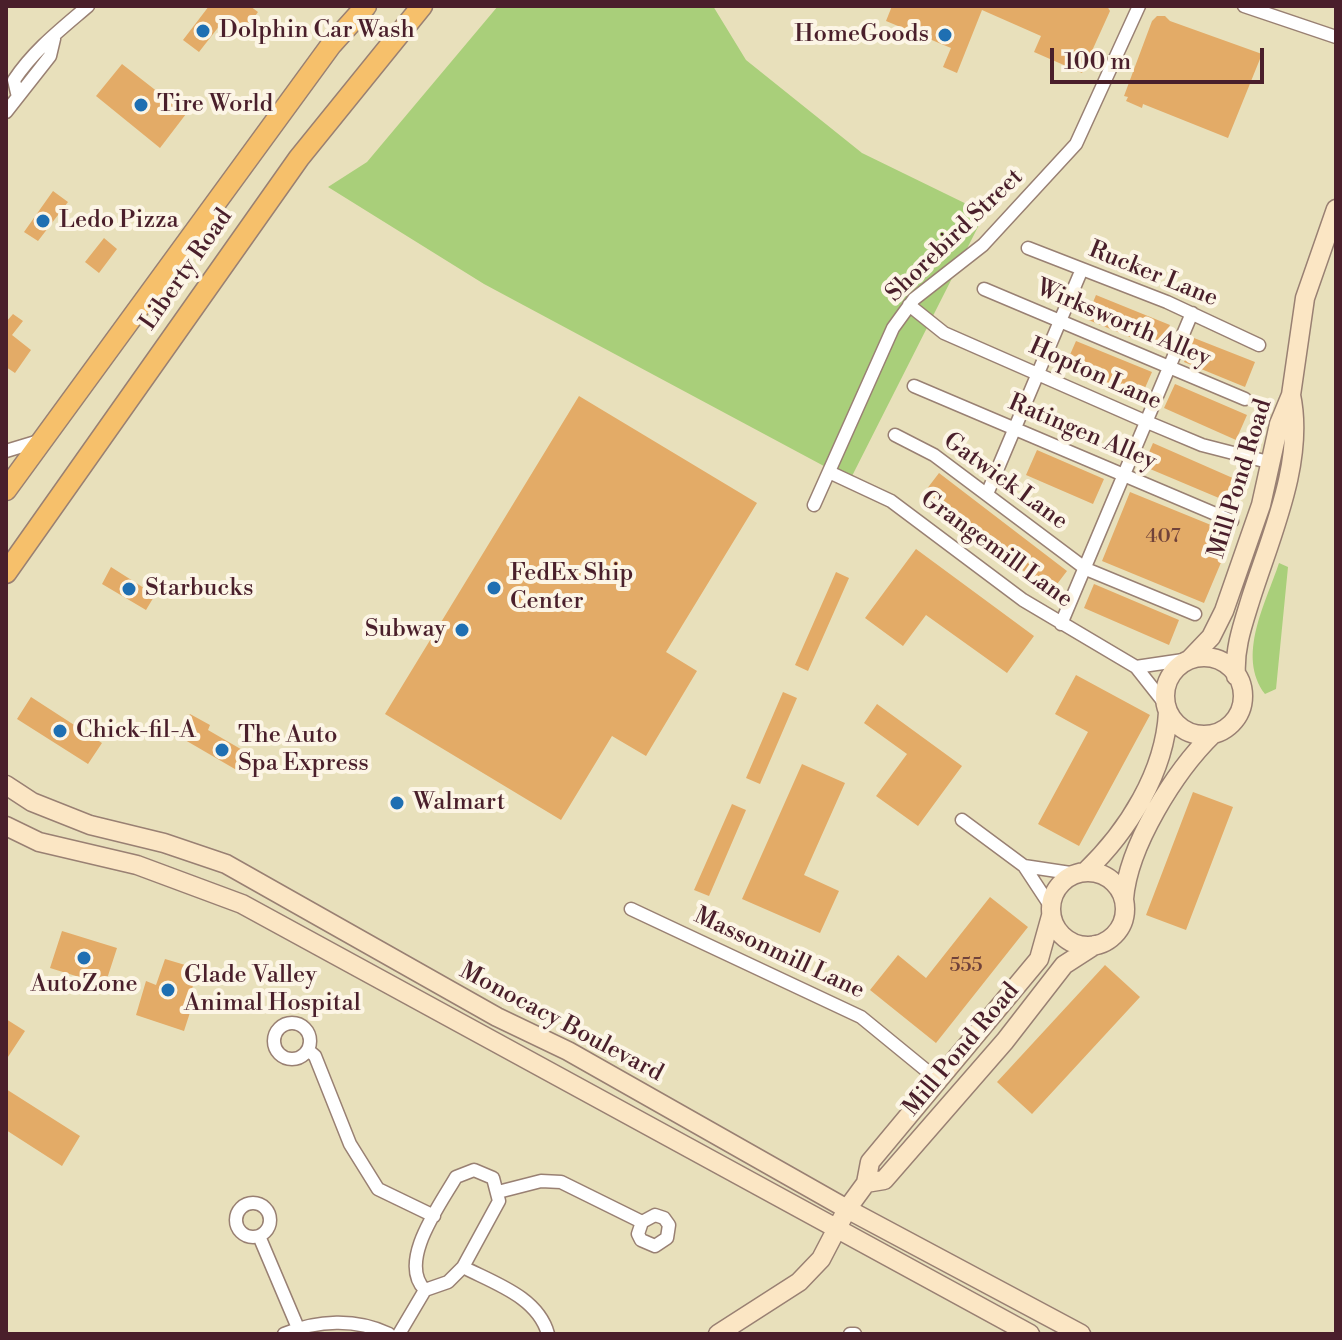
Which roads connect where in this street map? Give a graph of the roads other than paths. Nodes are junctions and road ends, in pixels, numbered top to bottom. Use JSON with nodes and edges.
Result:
{"nodes":[{"id":1,"x":88,"y":6,"type":"edge"},
{"id":2,"x":348,"y":6,"type":"edge"},
{"id":3,"x":366,"y":6,"type":"edge"},
{"id":4,"x":422,"y":6,"type":"edge"},
{"id":5,"x":1139,"y":6,"type":"edge"},
{"id":6,"x":1244,"y":6,"type":"edge"},
{"id":7,"x":1336,"y":37,"type":"edge"},
{"id":8,"x":331,"y":45,"type":"junction"},
{"id":9,"x":6,"y":112,"type":"edge"},
{"id":10,"x":1336,"y":209,"type":"edge"},
{"id":11,"x":1028,"y":248,"type":"dead end"},
{"id":12,"x":1082,"y":269,"type":"junction"},
{"id":13,"x":984,"y":289,"type":"dead end"},
{"id":14,"x":909,"y":305,"type":"junction"},
{"id":15,"x":1192,"y":313,"type":"junction"},
{"id":16,"x":1059,"y":321,"type":"junction"},
{"id":17,"x":1259,"y":345,"type":"dead end"},
{"id":18,"x":1169,"y":367,"type":"junction"},
{"id":19,"x":1037,"y":373,"type":"junction"},
{"id":20,"x":914,"y":386,"type":"dead end"},
{"id":21,"x":1291,"y":395,"type":"junction"},
{"id":22,"x":1245,"y":399,"type":"dead end"},
{"id":23,"x":1147,"y":422,"type":"junction"},
{"id":24,"x":1013,"y":429,"type":"junction"},
{"id":25,"x":895,"y":435,"type":"dead end"},
{"id":26,"x":42,"y":440,"type":"junction"},
{"id":27,"x":6,"y":451,"type":"edge"},
{"id":28,"x":1272,"y":463,"type":"junction"},
{"id":29,"x":829,"y":472,"type":"junction"},
{"id":30,"x":1125,"y":475,"type":"junction"},
{"id":31,"x":6,"y":490,"type":"edge"},
{"id":32,"x":987,"y":494,"type":"junction"},
{"id":33,"x":814,"y":505,"type":"dead end"},
{"id":34,"x":1232,"y":521,"type":"dead end"},
{"id":35,"x":1086,"y":569,"type":"junction"},
{"id":36,"x":6,"y":573,"type":"edge"},
{"id":37,"x":1195,"y":614,"type":"dead end"},
{"id":38,"x":1061,"y":624,"type":"junction"},
{"id":39,"x":1190,"y":659,"type":"junction"},
{"id":40,"x":1136,"y":667,"type":"junction"},
{"id":41,"x":1236,"y":676,"type":"junction"},
{"id":42,"x":1167,"y":709,"type":"junction"},
{"id":43,"x":1213,"y":734,"type":"junction"},
{"id":44,"x":6,"y":785,"type":"edge"},
{"id":45,"x":962,"y":820,"type":"dead end"},
{"id":46,"x":6,"y":826,"type":"edge"},
{"id":47,"x":1024,"y":866,"type":"junction"},
{"id":48,"x":1081,"y":873,"type":"junction"},
{"id":49,"x":1124,"y":899,"type":"junction"},
{"id":50,"x":631,"y":909,"type":"dead end"},
{"id":51,"x":1051,"y":912,"type":"junction"},
{"id":52,"x":1095,"y":945,"type":"junction"},
{"id":53,"x":308,"y":1050,"type":"dead end"},
{"id":54,"x":938,"y":1080,"type":"junction"},
{"id":55,"x":866,"y":1183,"type":"junction"},
{"id":56,"x":498,"y":1192,"type":"junction"},
{"id":57,"x":847,"y":1209,"type":"junction"},
{"id":58,"x":434,"y":1216,"type":"junction"},
{"id":59,"x":642,"y":1222,"type":"dead end"},
{"id":60,"x":836,"y":1230,"type":"junction"},
{"id":61,"x":259,"y":1236,"type":"dead end"},
{"id":62,"x":463,"y":1267,"type":"junction"},
{"id":63,"x":425,"y":1290,"type":"junction"},
{"id":64,"x":298,"y":1328,"type":"junction"},
{"id":65,"x":284,"y":1334,"type":"edge"},
{"id":66,"x":389,"y":1334,"type":"edge"},
{"id":67,"x":399,"y":1334,"type":"edge"},
{"id":68,"x":548,"y":1334,"type":"edge"},
{"id":69,"x":718,"y":1334,"type":"edge"},
{"id":70,"x":1030,"y":1334,"type":"edge"},
{"id":71,"x":1081,"y":1334,"type":"edge"}],
"edges":[{"from":1,"to":9,"type":"street"},
{"from":2,"to":8,"type":"main road"},
{"from":3,"to":8,"type":"main road","name":"Liberty Road"},
{"from":4,"to":36,"type":"main road","name":"Liberty Road"},
{"from":5,"to":14,"type":"street","name":"Shorebird Street"},
{"from":6,"to":7,"type":"street"},
{"from":8,"to":26,"type":"main road","name":"Liberty Road"},
{"from":10,"to":21,"type":"street","name":"Mill Pond Road"},
{"from":11,"to":12,"type":"street","name":"Rucker Lane"},
{"from":12,"to":15,"type":"street","name":"Rucker Lane"},
{"from":12,"to":16,"type":"street"},
{"from":13,"to":16,"type":"street","name":"Wirksworth Alley"},
{"from":14,"to":19,"type":"street","name":"Hopton Lane"},
{"from":14,"to":29,"type":"street","name":"Shorebird Street"},
{"from":15,"to":17,"type":"street","name":"Rucker Lane"},
{"from":15,"to":18,"type":"street"},
{"from":16,"to":18,"type":"street","name":"Wirksworth Alley"},
{"from":16,"to":19,"type":"street"},
{"from":18,"to":22,"type":"street","name":"Wirksworth Alley"},
{"from":18,"to":23,"type":"street"},
{"from":19,"to":23,"type":"street","name":"Hopton Lane"},
{"from":19,"to":24,"type":"street"},
{"from":20,"to":24,"type":"street","name":"Ratingen Alley"},
{"from":21,"to":28,"type":"street","name":"Mill Pond Road"},
{"from":21,"to":41,"type":"street","name":"Mill Pond Road"},
{"from":23,"to":28,"type":"street","name":"Hopton Lane"},
{"from":23,"to":30,"type":"street"},
{"from":24,"to":30,"type":"street","name":"Ratingen Alley"},
{"from":24,"to":32,"type":"street"},
{"from":25,"to":32,"type":"street","name":"Gatwick Lane"},
{"from":26,"to":27,"type":"street"},
{"from":26,"to":31,"type":"main road","name":"Liberty Road"},
{"from":28,"to":39,"type":"street","name":"Mill Pond Road"},
{"from":29,"to":33,"type":"street","name":"Shorebird Street"},
{"from":29,"to":38,"type":"street","name":"Grangemill Lane"},
{"from":30,"to":34,"type":"street","name":"Ratingen Alley"},
{"from":30,"to":35,"type":"street"},
{"from":32,"to":35,"type":"street","name":"Gatwick Lane"},
{"from":35,"to":37,"type":"street","name":"Gatwick Lane"},
{"from":35,"to":38,"type":"street"},
{"from":38,"to":40,"type":"street","name":"Grangemill Lane"},
{"from":39,"to":40,"type":"street"},
{"from":39,"to":41,"type":"street"},
{"from":39,"to":42,"type":"street","name":"Mill Pond Road"},
{"from":40,"to":42,"type":"street"},
{"from":41,"to":43,"type":"street","name":"Mill Pond Road"},
{"from":42,"to":43,"type":"street"},
{"from":42,"to":48,"type":"street","name":"Mill Pond Road"},
{"from":43,"to":49,"type":"street","name":"Mill Pond Road"},
{"from":44,"to":57,"type":"street","name":"Monocacy Boulevard"},
{"from":45,"to":47,"type":"street"},
{"from":46,"to":60,"type":"street","name":"Monocacy Boulevard"},
{"from":47,"to":48,"type":"street"},
{"from":47,"to":51,"type":"street"},
{"from":48,"to":49,"type":"street"},
{"from":48,"to":51,"type":"street","name":"Mill Pond Road"},
{"from":49,"to":52,"type":"street","name":"Mill Pond Road"},
{"from":50,"to":54,"type":"street","name":"Massonmill Lane"},
{"from":51,"to":52,"type":"street"},
{"from":51,"to":54,"type":"street","name":"Mill Pond Road"},
{"from":52,"to":55,"type":"street","name":"Mill Pond Road"},
{"from":53,"to":58,"type":"street"},
{"from":54,"to":55,"type":"street","name":"Mill Pond Road"},
{"from":55,"to":57,"type":"street","name":"Mill Pond Road"},
{"from":56,"to":58,"type":"street"},
{"from":56,"to":59,"type":"street"},
{"from":56,"to":62,"type":"street"},
{"from":57,"to":60,"type":"street","name":"Mill Pond Road"},
{"from":57,"to":71,"type":"street","name":"Monocacy Boulevard"},
{"from":58,"to":63,"type":"street"},
{"from":60,"to":69,"type":"street","name":"Mill Pond Road"},
{"from":60,"to":70,"type":"street","name":"Monocacy Boulevard"},
{"from":61,"to":64,"type":"street"},
{"from":62,"to":63,"type":"street"},
{"from":62,"to":68,"type":"street"},
{"from":63,"to":67,"type":"street"},
{"from":64,"to":65,"type":"street"},
{"from":64,"to":66,"type":"street"}]}
